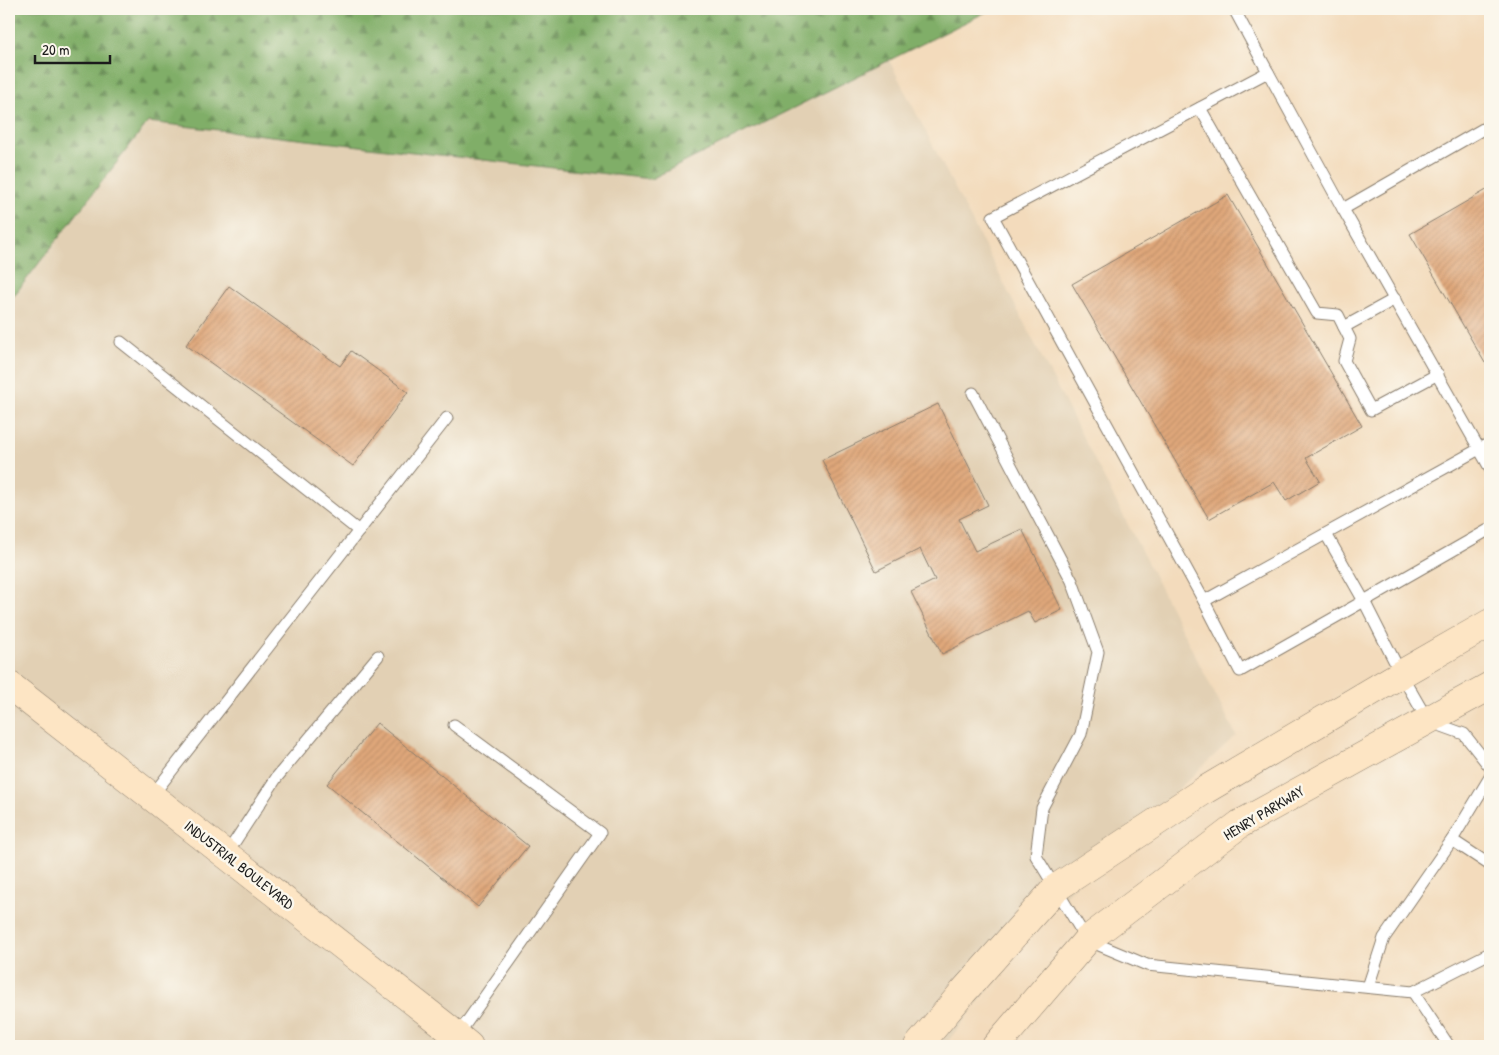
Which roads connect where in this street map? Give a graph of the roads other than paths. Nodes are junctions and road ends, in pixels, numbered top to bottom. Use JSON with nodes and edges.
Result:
{"nodes":[{"id":1,"x":1234,"y":9,"type":"edge"},
{"id":2,"x":1268,"y":72,"type":"junction"},
{"id":3,"x":1200,"y":108,"type":"junction"},
{"id":4,"x":1490,"y":125,"type":"edge"},
{"id":5,"x":1344,"y":209,"type":"junction"},
{"id":6,"x":1396,"y":299,"type":"junction"},
{"id":7,"x":1344,"y":327,"type":"junction"},
{"id":8,"x":121,"y":342,"type":"dead end"},
{"id":9,"x":1438,"y":374,"type":"junction"},
{"id":10,"x":973,"y":393,"type":"dead end"},
{"id":11,"x":448,"y":418,"type":"dead end"},
{"id":12,"x":1485,"y":446,"type":"edge"},
{"id":13,"x":1490,"y":468,"type":"edge"},
{"id":14,"x":1490,"y":529,"type":"edge"},
{"id":15,"x":359,"y":531,"type":"junction"},
{"id":16,"x":1326,"y":534,"type":"junction"},
{"id":17,"x":1204,"y":601,"type":"junction"},
{"id":18,"x":1364,"y":601,"type":"junction"},
{"id":19,"x":1490,"y":624,"type":"edge"},
{"id":20,"x":378,"y":656,"type":"dead end"},
{"id":21,"x":1401,"y":674,"type":"junction"},
{"id":22,"x":9,"y":685,"type":"edge"},
{"id":23,"x":1490,"y":686,"type":"edge"},
{"id":24,"x":1428,"y":720,"type":"junction"},
{"id":25,"x":454,"y":724,"type":"dead end"},
{"id":26,"x":1490,"y":768,"type":"edge"},
{"id":27,"x":1490,"y":778,"type":"edge"},
{"id":28,"x":151,"y":797,"type":"junction"},
{"id":29,"x":1452,"y":840,"type":"junction"},
{"id":30,"x":226,"y":855,"type":"junction"},
{"id":31,"x":1490,"y":865,"type":"edge"},
{"id":32,"x":1056,"y":888,"type":"junction"},
{"id":33,"x":1087,"y":940,"type":"junction"},
{"id":34,"x":1490,"y":953,"type":"edge"},
{"id":35,"x":1368,"y":987,"type":"junction"},
{"id":36,"x":1413,"y":992,"type":"junction"},
{"id":37,"x":463,"y":1041,"type":"edge"},
{"id":38,"x":918,"y":1046,"type":"edge"},
{"id":39,"x":996,"y":1046,"type":"edge"},
{"id":40,"x":1449,"y":1046,"type":"edge"}],
"edges":[{"from":1,"to":2,"type":"lane"},
{"from":2,"to":3,"type":"lane"},
{"from":2,"to":5,"type":"lane"},
{"from":3,"to":7,"type":"lane"},
{"from":3,"to":17,"type":"lane"},
{"from":4,"to":5,"type":"lane"},
{"from":5,"to":6,"type":"lane"},
{"from":6,"to":7,"type":"lane"},
{"from":6,"to":9,"type":"lane"},
{"from":7,"to":9,"type":"lane"},
{"from":8,"to":15,"type":"lane"},
{"from":9,"to":12,"type":"lane"},
{"from":10,"to":32,"type":"lane"},
{"from":11,"to":15,"type":"lane"},
{"from":12,"to":13,"type":"lane"},
{"from":12,"to":16,"type":"lane"},
{"from":14,"to":18,"type":"lane"},
{"from":15,"to":28,"type":"lane"},
{"from":16,"to":17,"type":"lane"},
{"from":16,"to":18,"type":"lane"},
{"from":17,"to":18,"type":"lane"},
{"from":18,"to":21,"type":"lane"},
{"from":19,"to":21,"type":"street"},
{"from":20,"to":30,"type":"lane"},
{"from":21,"to":24,"type":"lane"},
{"from":21,"to":32,"type":"street"},
{"from":22,"to":28,"type":"street","name":"INDUSTRIAL BOULEVARD"},
{"from":23,"to":24,"type":"street","name":"HENRY PARKWAY"},
{"from":24,"to":26,"type":"lane"},
{"from":24,"to":33,"type":"street","name":"HENRY PARKWAY"},
{"from":25,"to":37,"type":"lane"},
{"from":27,"to":29,"type":"lane"},
{"from":28,"to":30,"type":"street","name":"INDUSTRIAL BOULEVARD"},
{"from":29,"to":31,"type":"lane"},
{"from":29,"to":35,"type":"lane"},
{"from":30,"to":37,"type":"street","name":"INDUSTRIAL BOULEVARD"},
{"from":32,"to":33,"type":"lane"},
{"from":32,"to":38,"type":"street"},
{"from":33,"to":35,"type":"lane"},
{"from":33,"to":39,"type":"street","name":"HENRY PARKWAY"},
{"from":34,"to":36,"type":"lane"},
{"from":35,"to":36,"type":"lane"},
{"from":36,"to":40,"type":"lane"}]}
